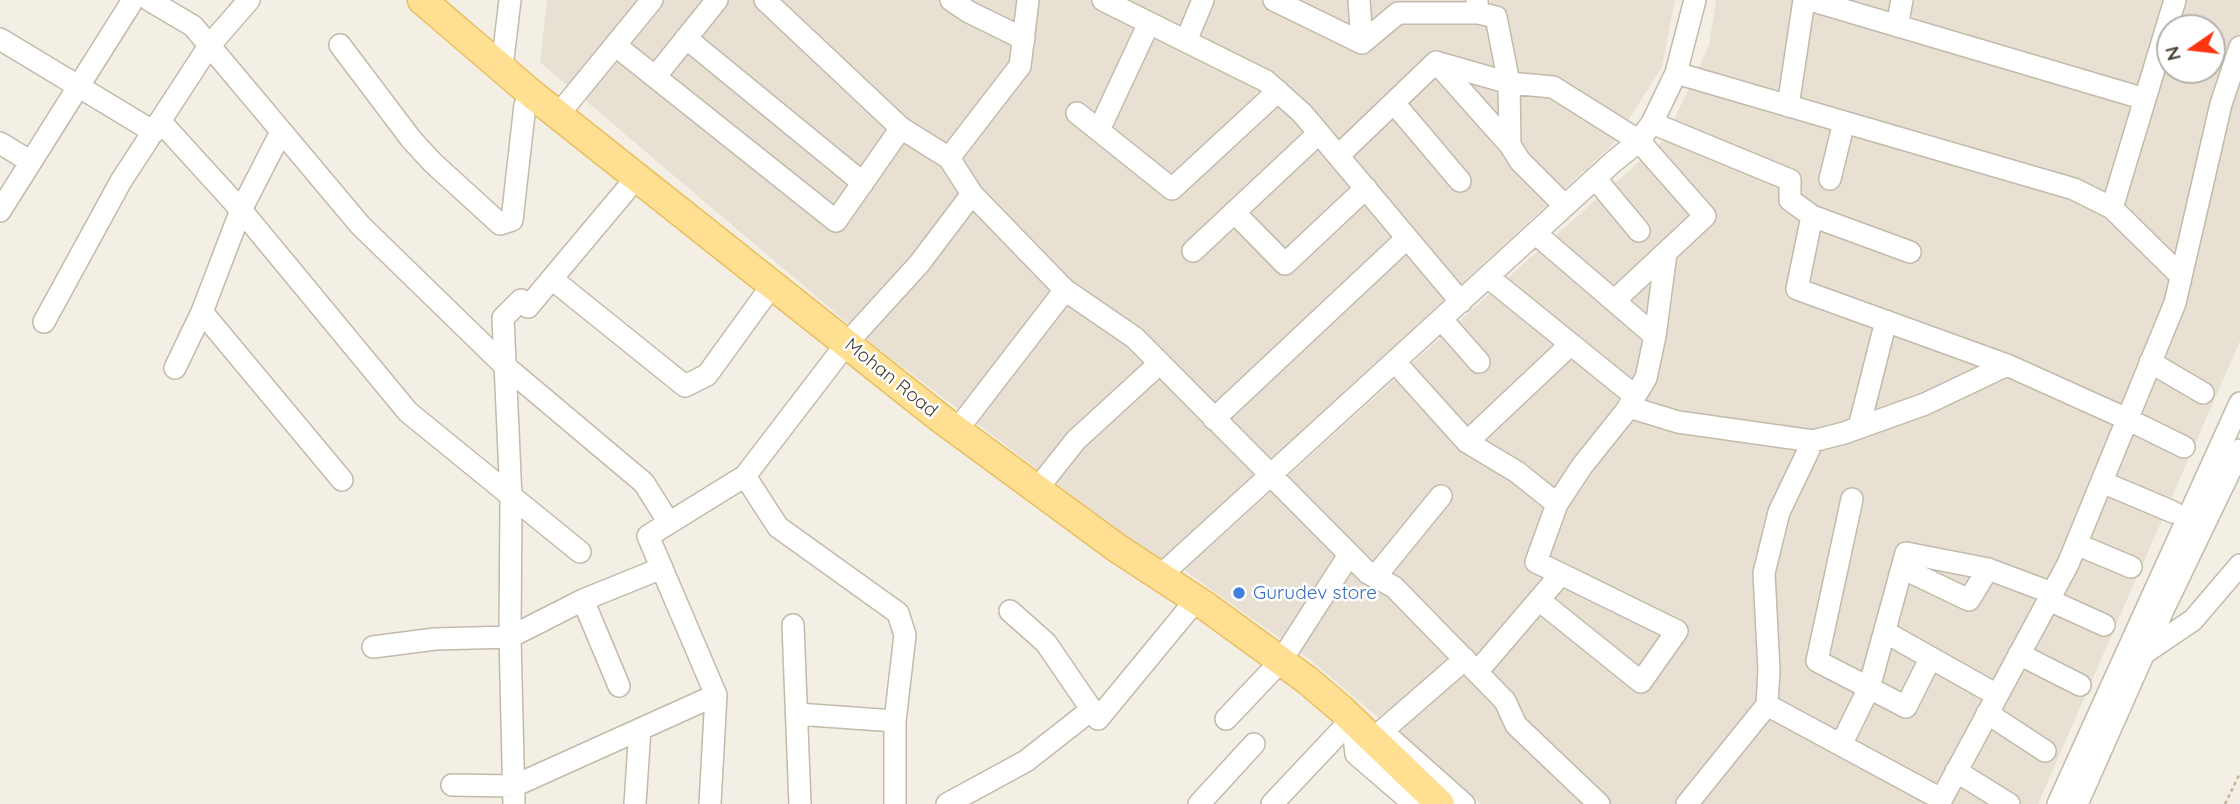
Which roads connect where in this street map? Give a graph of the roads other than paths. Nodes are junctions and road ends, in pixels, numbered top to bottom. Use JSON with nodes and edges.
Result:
{"nodes":[{"id":1,"x":133,"y":0,"type":"edge"},
{"id":2,"x":149,"y":0,"type":"edge"},
{"id":3,"x":249,"y":0,"type":"edge"},
{"id":4,"x":510,"y":0,"type":"edge"},
{"id":5,"x":717,"y":0,"type":"edge"},
{"id":6,"x":765,"y":0,"type":"edge"},
{"id":7,"x":951,"y":0,"type":"edge"},
{"id":8,"x":1028,"y":0,"type":"edge"},
{"id":9,"x":1103,"y":0,"type":"edge"},
{"id":10,"x":1203,"y":0,"type":"edge"},
{"id":11,"x":1274,"y":0,"type":"edge"},
{"id":12,"x":1359,"y":0,"type":"edge"},
{"id":13,"x":1695,"y":0,"type":"edge"},
{"id":14,"x":1804,"y":0,"type":"edge"},
{"id":15,"x":1810,"y":0,"type":"edge"},
{"id":16,"x":1902,"y":0,"type":"edge"},
{"id":17,"x":2175,"y":0,"type":"edge"},
{"id":18,"x":429,"y":3,"type":"edge"},
{"id":19,"x":645,"y":3,"type":"edge"},
{"id":20,"x":1477,"y":6,"type":"edge"},
{"id":21,"x":1149,"y":23,"type":"junction"},
{"id":22,"x":1897,"y":26,"type":"junction"},
{"id":23,"x":686,"y":38,"type":"junction"},
{"id":24,"x":0,"y":39,"type":"edge"},
{"id":25,"x":1024,"y":39,"type":"junction"},
{"id":26,"x":1186,"y":41,"type":"junction"},
{"id":27,"x":1362,"y":43,"type":"junction"},
{"id":28,"x":340,"y":45,"type":"dead end"},
{"id":29,"x":615,"y":45,"type":"junction"},
{"id":30,"x":209,"y":46,"type":"junction"},
{"id":31,"x":2240,"y":47,"type":"edge"},
{"id":32,"x":1436,"y":62,"type":"junction"},
{"id":33,"x":502,"y":68,"type":"junction"},
{"id":34,"x":1676,"y":73,"type":"junction"},
{"id":35,"x":655,"y":77,"type":"junction"},
{"id":36,"x":1509,"y":83,"type":"junction"},
{"id":37,"x":79,"y":86,"type":"junction"},
{"id":38,"x":1278,"y":91,"type":"junction"},
{"id":39,"x":533,"y":95,"type":"junction"},
{"id":40,"x":2145,"y":99,"type":"junction"},
{"id":41,"x":1394,"y":103,"type":"junction"},
{"id":42,"x":1787,"y":106,"type":"junction"},
{"id":43,"x":1077,"y":113,"type":"dead end"},
{"id":44,"x":558,"y":115,"type":"junction"},
{"id":45,"x":1844,"y":122,"type":"junction"},
{"id":46,"x":1652,"y":123,"type":"junction"},
{"id":47,"x":157,"y":126,"type":"junction"},
{"id":48,"x":901,"y":128,"type":"junction"},
{"id":49,"x":1099,"y":130,"type":"junction"},
{"id":50,"x":281,"y":132,"type":"junction"},
{"id":51,"x":1319,"y":133,"type":"junction"},
{"id":52,"x":1639,"y":141,"type":"junction"},
{"id":53,"x":0,"y":143,"type":"edge"},
{"id":54,"x":1510,"y":145,"type":"junction"},
{"id":55,"x":1338,"y":156,"type":"junction"},
{"id":56,"x":950,"y":158,"type":"junction"},
{"id":57,"x":31,"y":162,"type":"junction"},
{"id":58,"x":637,"y":177,"type":"junction"},
{"id":59,"x":1595,"y":178,"type":"junction"},
{"id":60,"x":1830,"y":179,"type":"dead end"},
{"id":61,"x":1460,"y":181,"type":"dead end"},
{"id":62,"x":863,"y":183,"type":"junction"},
{"id":63,"x":1366,"y":188,"type":"junction"},
{"id":64,"x":972,"y":194,"type":"junction"},
{"id":65,"x":1565,"y":206,"type":"junction"},
{"id":66,"x":2112,"y":208,"type":"junction"},
{"id":67,"x":241,"y":210,"type":"junction"},
{"id":68,"x":0,"y":211,"type":"edge"},
{"id":69,"x":1234,"y":212,"type":"junction"},
{"id":70,"x":1812,"y":216,"type":"junction"},
{"id":71,"x":1639,"y":231,"type":"dead end"},
{"id":72,"x":1535,"y":233,"type":"junction"},
{"id":73,"x":1407,"y":238,"type":"junction"},
{"id":74,"x":1193,"y":251,"type":"dead end"},
{"id":75,"x":1910,"y":252,"type":"dead end"},
{"id":76,"x":1666,"y":253,"type":"junction"},
{"id":77,"x":2180,"y":275,"type":"junction"},
{"id":78,"x":1488,"y":277,"type":"junction"},
{"id":79,"x":552,"y":279,"type":"junction"},
{"id":80,"x":773,"y":284,"type":"junction"},
{"id":81,"x":1065,"y":290,"type":"junction"},
{"id":82,"x":1614,"y":301,"type":"junction"},
{"id":83,"x":1461,"y":302,"type":"junction"},
{"id":84,"x":202,"y":312,"type":"junction"},
{"id":85,"x":1442,"y":320,"type":"junction"},
{"id":86,"x":1885,"y":321,"type":"junction"},
{"id":87,"x":44,"y":322,"type":"dead end"},
{"id":88,"x":1655,"y":336,"type":"junction"},
{"id":89,"x":847,"y":344,"type":"junction"},
{"id":90,"x":1571,"y":344,"type":"junction"},
{"id":91,"x":1395,"y":362,"type":"junction"},
{"id":92,"x":1479,"y":362,"type":"dead end"},
{"id":93,"x":2150,"y":362,"type":"junction"},
{"id":94,"x":1160,"y":363,"type":"junction"},
{"id":95,"x":2007,"y":365,"type":"junction"},
{"id":96,"x":505,"y":366,"type":"junction"},
{"id":97,"x":175,"y":368,"type":"dead end"},
{"id":98,"x":2203,"y":393,"type":"dead end"},
{"id":99,"x":1632,"y":402,"type":"junction"},
{"id":100,"x":2240,"y":403,"type":"edge"},
{"id":101,"x":1214,"y":419,"type":"junction"},
{"id":102,"x":2127,"y":419,"type":"junction"},
{"id":103,"x":1859,"y":427,"type":"junction"},
{"id":104,"x":957,"y":430,"type":"junction"},
{"id":105,"x":1813,"y":441,"type":"junction"},
{"id":106,"x":1468,"y":442,"type":"junction"},
{"id":107,"x":2184,"y":447,"type":"dead end"},
{"id":108,"x":2240,"y":450,"type":"edge"},
{"id":109,"x":745,"y":476,"type":"junction"},
{"id":110,"x":1270,"y":476,"type":"junction"},
{"id":111,"x":2215,"y":479,"type":"junction"},
{"id":112,"x":342,"y":480,"type":"dead end"},
{"id":113,"x":2102,"y":482,"type":"junction"},
{"id":114,"x":1037,"y":489,"type":"junction"},
{"id":115,"x":1440,"y":496,"type":"dead end"},
{"id":116,"x":511,"y":498,"type":"junction"},
{"id":117,"x":1852,"y":499,"type":"dead end"},
{"id":118,"x":1557,"y":504,"type":"junction"},
{"id":119,"x":2173,"y":512,"type":"dead end"},
{"id":120,"x":669,"y":523,"type":"junction"},
{"id":121,"x":2076,"y":544,"type":"junction"},
{"id":122,"x":580,"y":552,"type":"dead end"},
{"id":123,"x":1349,"y":555,"type":"junction"},
{"id":124,"x":2240,"y":565,"type":"edge"},
{"id":125,"x":2131,"y":567,"type":"dead end"},
{"id":126,"x":662,"y":568,"type":"junction"},
{"id":127,"x":1902,"y":568,"type":"junction"},
{"id":128,"x":1988,"y":569,"type":"junction"},
{"id":129,"x":1561,"y":574,"type":"junction"},
{"id":130,"x":1160,"y":576,"type":"junction"},
{"id":131,"x":1375,"y":577,"type":"junction"},
{"id":132,"x":2050,"y":596,"type":"junction"},
{"id":133,"x":583,"y":600,"type":"junction"},
{"id":134,"x":1196,"y":600,"type":"junction"},
{"id":135,"x":1538,"y":600,"type":"junction"},
{"id":136,"x":1010,"y":611,"type":"dead end"},
{"id":137,"x":793,"y":625,"type":"dead end"},
{"id":138,"x":2104,"y":625,"type":"dead end"},
{"id":139,"x":1885,"y":632,"type":"junction"},
{"id":140,"x":510,"y":637,"type":"junction"},
{"id":141,"x":373,"y":647,"type":"dead end"},
{"id":142,"x":2019,"y":654,"type":"junction"},
{"id":143,"x":2143,"y":654,"type":"junction"},
{"id":144,"x":1930,"y":659,"type":"junction"},
{"id":145,"x":1281,"y":661,"type":"junction"},
{"id":146,"x":1471,"y":666,"type":"junction"},
{"id":147,"x":2080,"y":685,"type":"dead end"},
{"id":148,"x":619,"y":686,"type":"dead end"},
{"id":149,"x":1869,"y":688,"type":"junction"},
{"id":150,"x":716,"y":695,"type":"junction"},
{"id":151,"x":2116,"y":695,"type":"junction"},
{"id":152,"x":1992,"y":704,"type":"junction"},
{"id":153,"x":1767,"y":705,"type":"junction"},
{"id":154,"x":1091,"y":710,"type":"junction"},
{"id":155,"x":796,"y":714,"type":"junction"},
{"id":156,"x":1346,"y":714,"type":"junction"},
{"id":157,"x":1226,"y":719,"type":"dead end"},
{"id":158,"x":895,"y":721,"type":"junction"},
{"id":159,"x":640,"y":729,"type":"junction"},
{"id":160,"x":1377,"y":735,"type":"junction"},
{"id":161,"x":1254,"y":744,"type":"dead end"},
{"id":162,"x":1841,"y":746,"type":"junction"},
{"id":163,"x":2045,"y":751,"type":"dead end"},
{"id":164,"x":1956,"y":771,"type":"junction"},
{"id":165,"x":452,"y":785,"type":"dead end"},
{"id":166,"x":514,"y":795,"type":"edge"},
{"id":167,"x":1940,"y":802,"type":"edge"},
{"id":168,"x":635,"y":804,"type":"edge"},
{"id":169,"x":710,"y":804,"type":"edge"},
{"id":170,"x":800,"y":804,"type":"edge"},
{"id":171,"x":895,"y":804,"type":"edge"},
{"id":172,"x":947,"y":804,"type":"edge"},
{"id":173,"x":1199,"y":804,"type":"edge"},
{"id":174,"x":1272,"y":804,"type":"edge"},
{"id":175,"x":1414,"y":804,"type":"edge"},
{"id":176,"x":1440,"y":804,"type":"edge"},
{"id":177,"x":1464,"y":804,"type":"edge"},
{"id":178,"x":1599,"y":804,"type":"edge"},
{"id":179,"x":1687,"y":804,"type":"edge"},
{"id":180,"x":2009,"y":804,"type":"edge"},
{"id":181,"x":2058,"y":804,"type":"edge"},
{"id":182,"x":2077,"y":804,"type":"edge"}],
"edges":[{"from":1,"to":37,"type":"street"},
{"from":2,"to":30,"type":"street"},
{"from":3,"to":30,"type":"street"},
{"from":4,"to":33,"type":"street"},
{"from":5,"to":23,"type":"street"},
{"from":6,"to":48,"type":"street"},
{"from":7,"to":25,"type":"street"},
{"from":8,"to":25,"type":"street"},
{"from":9,"to":21,"type":"street"},
{"from":10,"to":26,"type":"street"},
{"from":11,"to":27,"type":"street"},
{"from":12,"to":27,"type":"street"},
{"from":13,"to":34,"type":"street"},
{"from":14,"to":42,"type":"street"},
{"from":15,"to":22,"type":"street"},
{"from":16,"to":22,"type":"street"},
{"from":17,"to":40,"type":"street"},
{"from":18,"to":33,"type":"main road","name":"Mohan Road"},
{"from":19,"to":29,"type":"street"},
{"from":20,"to":27,"type":"street"},
{"from":20,"to":36,"type":"street"},
{"from":21,"to":26,"type":"street"},
{"from":21,"to":49,"type":"street"},
{"from":22,"to":40,"type":"street"},
{"from":23,"to":35,"type":"street"},
{"from":23,"to":62,"type":"street"},
{"from":24,"to":37,"type":"street"},
{"from":25,"to":56,"type":"street"},
{"from":26,"to":38,"type":"street"},
{"from":28,"to":39,"type":"street"},
{"from":29,"to":35,"type":"street"},
{"from":29,"to":44,"type":"street"},
{"from":30,"to":47,"type":"street"},
{"from":30,"to":50,"type":"street"},
{"from":31,"to":77,"type":"street"},
{"from":32,"to":36,"type":"street"},
{"from":32,"to":41,"type":"street"},
{"from":32,"to":54,"type":"street"},
{"from":33,"to":39,"type":"main road","name":"Mohan Road"},
{"from":34,"to":42,"type":"street"},
{"from":34,"to":46,"type":"street"},
{"from":35,"to":62,"type":"street"},
{"from":36,"to":52,"type":"street"},
{"from":36,"to":54,"type":"street"},
{"from":37,"to":47,"type":"street"},
{"from":37,"to":57,"type":"street"},
{"from":38,"to":49,"type":"street"},
{"from":38,"to":51,"type":"street"},
{"from":39,"to":44,"type":"main road","name":"Mohan Road"},
{"from":40,"to":66,"type":"street"},
{"from":41,"to":55,"type":"street"},
{"from":41,"to":61,"type":"street"},
{"from":42,"to":45,"type":"street"},
{"from":43,"to":49,"type":"street"},
{"from":44,"to":58,"type":"main road","name":"Mohan Road"},
{"from":45,"to":60,"type":"street"},
{"from":45,"to":66,"type":"street"},
{"from":46,"to":52,"type":"street"},
{"from":46,"to":70,"type":"street"},
{"from":47,"to":67,"type":"street"},
{"from":47,"to":87,"type":"street"},
{"from":48,"to":56,"type":"street"},
{"from":48,"to":62,"type":"street"},
{"from":50,"to":67,"type":"street"},
{"from":50,"to":96,"type":"street"},
{"from":51,"to":55,"type":"street"},
{"from":51,"to":69,"type":"street"},
{"from":52,"to":59,"type":"street"},
{"from":52,"to":76,"type":"street"},
{"from":53,"to":57,"type":"street"},
{"from":54,"to":65,"type":"street"},
{"from":55,"to":63,"type":"street"},
{"from":56,"to":64,"type":"street"},
{"from":57,"to":68,"type":"street"},
{"from":58,"to":79,"type":"street"},
{"from":58,"to":80,"type":"main road","name":"Mohan Road"},
{"from":59,"to":65,"type":"street"},
{"from":59,"to":71,"type":"street"},
{"from":63,"to":69,"type":"street"},
{"from":63,"to":73,"type":"street"},
{"from":64,"to":81,"type":"street"},
{"from":64,"to":89,"type":"street"},
{"from":65,"to":72,"type":"street"},
{"from":66,"to":77,"type":"street"},
{"from":67,"to":84,"type":"street"},
{"from":67,"to":116,"type":"street"},
{"from":69,"to":74,"type":"street"},
{"from":70,"to":75,"type":"street"},
{"from":70,"to":86,"type":"street"},
{"from":72,"to":78,"type":"street"},
{"from":72,"to":82,"type":"street"},
{"from":73,"to":83,"type":"street"},
{"from":73,"to":101,"type":"street"},
{"from":76,"to":82,"type":"street"},
{"from":76,"to":88,"type":"street"},
{"from":77,"to":93,"type":"street"},
{"from":78,"to":83,"type":"street"},
{"from":78,"to":90,"type":"street"},
{"from":79,"to":80,"type":"street"},
{"from":79,"to":96,"type":"street"},
{"from":80,"to":89,"type":"main road","name":"Mohan Road"},
{"from":81,"to":94,"type":"street"},
{"from":81,"to":104,"type":"street"},
{"from":82,"to":88,"type":"street"},
{"from":83,"to":85,"type":"street"},
{"from":84,"to":97,"type":"street"},
{"from":84,"to":112,"type":"street"},
{"from":85,"to":91,"type":"street"},
{"from":85,"to":92,"type":"street"},
{"from":86,"to":95,"type":"street"},
{"from":86,"to":103,"type":"street"},
{"from":88,"to":99,"type":"street"},
{"from":89,"to":104,"type":"main road","name":"Mohan Road"},
{"from":89,"to":109,"type":"street"},
{"from":90,"to":99,"type":"street"},
{"from":90,"to":106,"type":"street"},
{"from":91,"to":106,"type":"street"},
{"from":91,"to":110,"type":"street"},
{"from":93,"to":98,"type":"street"},
{"from":93,"to":102,"type":"street"},
{"from":94,"to":101,"type":"street"},
{"from":94,"to":114,"type":"street"},
{"from":95,"to":102,"type":"street"},
{"from":95,"to":103,"type":"street"},
{"from":96,"to":116,"type":"street"},
{"from":96,"to":120,"type":"street"},
{"from":99,"to":105,"type":"street"},
{"from":99,"to":118,"type":"street"},
{"from":100,"to":111,"type":"street"},
{"from":101,"to":110,"type":"street"},
{"from":102,"to":107,"type":"street"},
{"from":102,"to":113,"type":"street"},
{"from":103,"to":105,"type":"street"},
{"from":104,"to":114,"type":"main road","name":"Mohan Road"},
{"from":105,"to":153,"type":"street"},
{"from":106,"to":118,"type":"street"},
{"from":108,"to":111,"type":"street"},
{"from":109,"to":120,"type":"street"},
{"from":109,"to":158,"type":"street"},
{"from":110,"to":123,"type":"street"},
{"from":110,"to":130,"type":"street"},
{"from":111,"to":143,"type":"street"},
{"from":111,"to":151,"type":"street"},
{"from":113,"to":119,"type":"street"},
{"from":113,"to":121,"type":"street"},
{"from":114,"to":130,"type":"main road","name":"Mohan Road"},
{"from":115,"to":131,"type":"street"},
{"from":116,"to":122,"type":"street"},
{"from":116,"to":140,"type":"street"},
{"from":117,"to":149,"type":"street"},
{"from":118,"to":129,"type":"street"},
{"from":120,"to":126,"type":"street"},
{"from":121,"to":125,"type":"street"},
{"from":121,"to":132,"type":"street"},
{"from":123,"to":131,"type":"street"},
{"from":123,"to":145,"type":"street"},
{"from":124,"to":143,"type":"street"},
{"from":126,"to":133,"type":"street"},
{"from":126,"to":150,"type":"street"},
{"from":127,"to":128,"type":"street"},
{"from":127,"to":128,"type":"street"},
{"from":127,"to":139,"type":"street"},
{"from":128,"to":132,"type":"street"},
{"from":129,"to":135,"type":"street"},
{"from":129,"to":135,"type":"street"},
{"from":130,"to":134,"type":"main road","name":"Mohan Road"},
{"from":131,"to":146,"type":"street"},
{"from":132,"to":138,"type":"street"},
{"from":132,"to":142,"type":"street"},
{"from":133,"to":140,"type":"street"},
{"from":133,"to":148,"type":"street"},
{"from":134,"to":145,"type":"main road","name":"Mohan Road"},
{"from":134,"to":154,"type":"street"},
{"from":135,"to":146,"type":"street"},
{"from":136,"to":154,"type":"street"},
{"from":137,"to":155,"type":"street"},
{"from":139,"to":144,"type":"street"},
{"from":139,"to":149,"type":"street"},
{"from":140,"to":141,"type":"street"},
{"from":140,"to":166,"type":"street"},
{"from":142,"to":147,"type":"street"},
{"from":142,"to":152,"type":"street"},
{"from":143,"to":151,"type":"street"},
{"from":144,"to":149,"type":"street"},
{"from":144,"to":152,"type":"street"},
{"from":145,"to":156,"type":"main road","name":"Mohan Road"},
{"from":145,"to":157,"type":"street"},
{"from":146,"to":160,"type":"street"},
{"from":146,"to":178,"type":"street"},
{"from":149,"to":162,"type":"street"},
{"from":150,"to":159,"type":"street"},
{"from":150,"to":169,"type":"street"},
{"from":151,"to":181,"type":"street"},
{"from":151,"to":182,"type":"street"},
{"from":152,"to":163,"type":"street"},
{"from":152,"to":164,"type":"street"},
{"from":153,"to":162,"type":"street"},
{"from":153,"to":179,"type":"street"},
{"from":154,"to":172,"type":"street"},
{"from":155,"to":158,"type":"street"},
{"from":155,"to":170,"type":"street"},
{"from":156,"to":160,"type":"main road","name":"Mohan Road"},
{"from":156,"to":174,"type":"street"},
{"from":156,"to":175,"type":"street"},
{"from":158,"to":171,"type":"street"},
{"from":159,"to":166,"type":"street"},
{"from":159,"to":168,"type":"street"},
{"from":160,"to":176,"type":"main road","name":"Mohan Road"},
{"from":160,"to":177,"type":"street"},
{"from":161,"to":173,"type":"street"},
{"from":162,"to":167,"type":"street"},
{"from":164,"to":167,"type":"street"},
{"from":164,"to":180,"type":"street"},
{"from":165,"to":166,"type":"street"}]}
